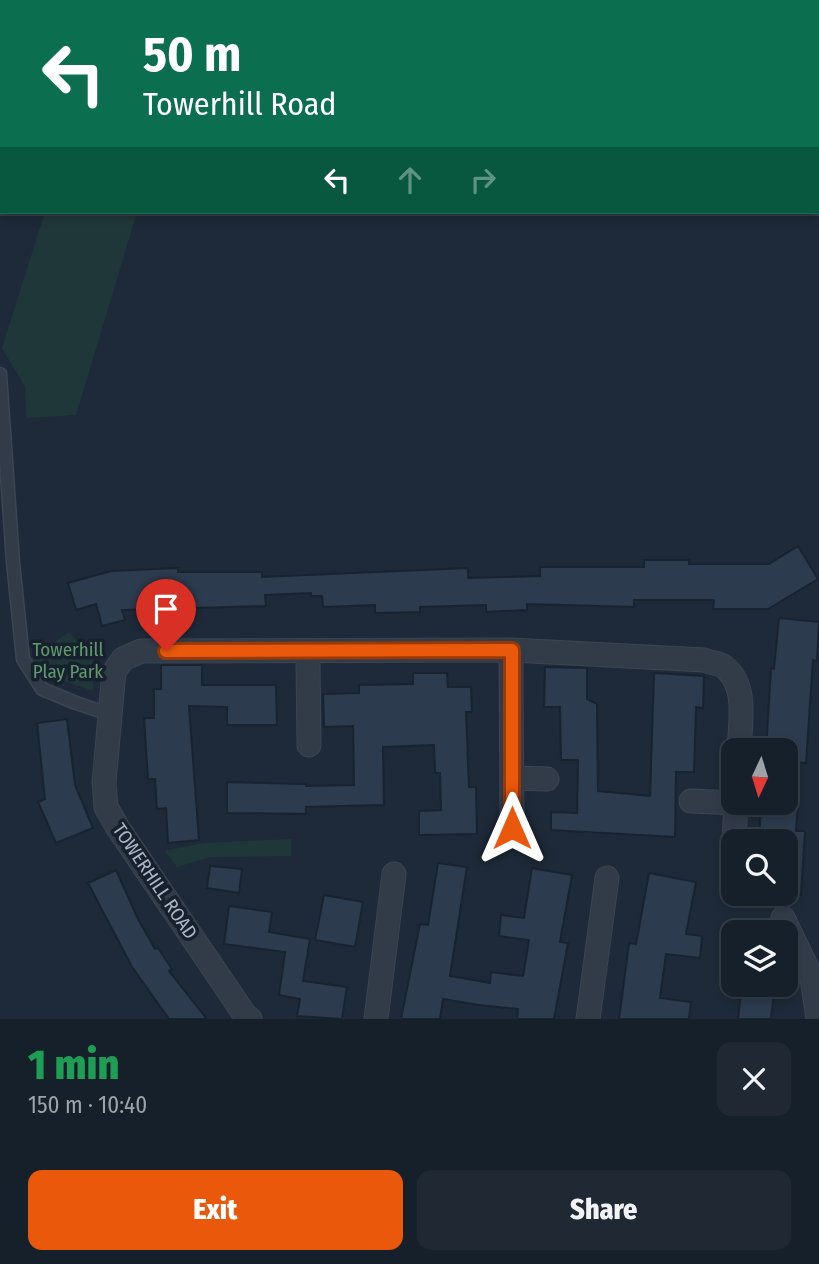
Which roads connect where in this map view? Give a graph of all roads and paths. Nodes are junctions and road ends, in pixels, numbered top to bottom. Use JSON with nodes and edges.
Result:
{"nodes":[{"id":1,"x":0,"y":374,"type":"edge"},
{"id":2,"x":512,"y":650,"type":"junction"},
{"id":3,"x":310,"y":651,"type":"junction"},
{"id":4,"x":112,"y":715,"type":"junction"},
{"id":5,"x":740,"y":738,"type":"edge"},
{"id":6,"x":309,"y":746,"type":"dead end"},
{"id":7,"x":512,"y":778,"type":"junction"},
{"id":8,"x":547,"y":779,"type":"dead end"},
{"id":9,"x":691,"y":801,"type":"dead end"},
{"id":10,"x":721,"y":802,"type":"edge"},
{"id":11,"x":512,"y":828,"type":"dead end"},
{"id":12,"x":394,"y":874,"type":"dead end"},
{"id":13,"x":607,"y":878,"type":"dead end"},
{"id":14,"x":783,"y":918,"type":"dead end"},
{"id":15,"x":250,"y":1019,"type":"edge"},
{"id":16,"x":376,"y":1019,"type":"edge"},
{"id":17,"x":588,"y":1019,"type":"edge"},
{"id":18,"x":818,"y":1019,"type":"edge"}],
"edges":[{"from":1,"to":4,"type":"lane"},
{"from":2,"to":3,"type":"street","name":"TOWERHILL ROAD"},
{"from":2,"to":5,"type":"street","name":"TOWERHILL ROAD"},
{"from":2,"to":7,"type":"street"},
{"from":3,"to":4,"type":"street","name":"TOWERHILL ROAD"},
{"from":3,"to":6,"type":"street"},
{"from":4,"to":15,"type":"street","name":"TOWERHILL ROAD"},
{"from":7,"to":8,"type":"street"},
{"from":7,"to":11,"type":"street"},
{"from":9,"to":10,"type":"street"},
{"from":12,"to":16,"type":"street"},
{"from":13,"to":17,"type":"street"},
{"from":14,"to":18,"type":"street"}]}
